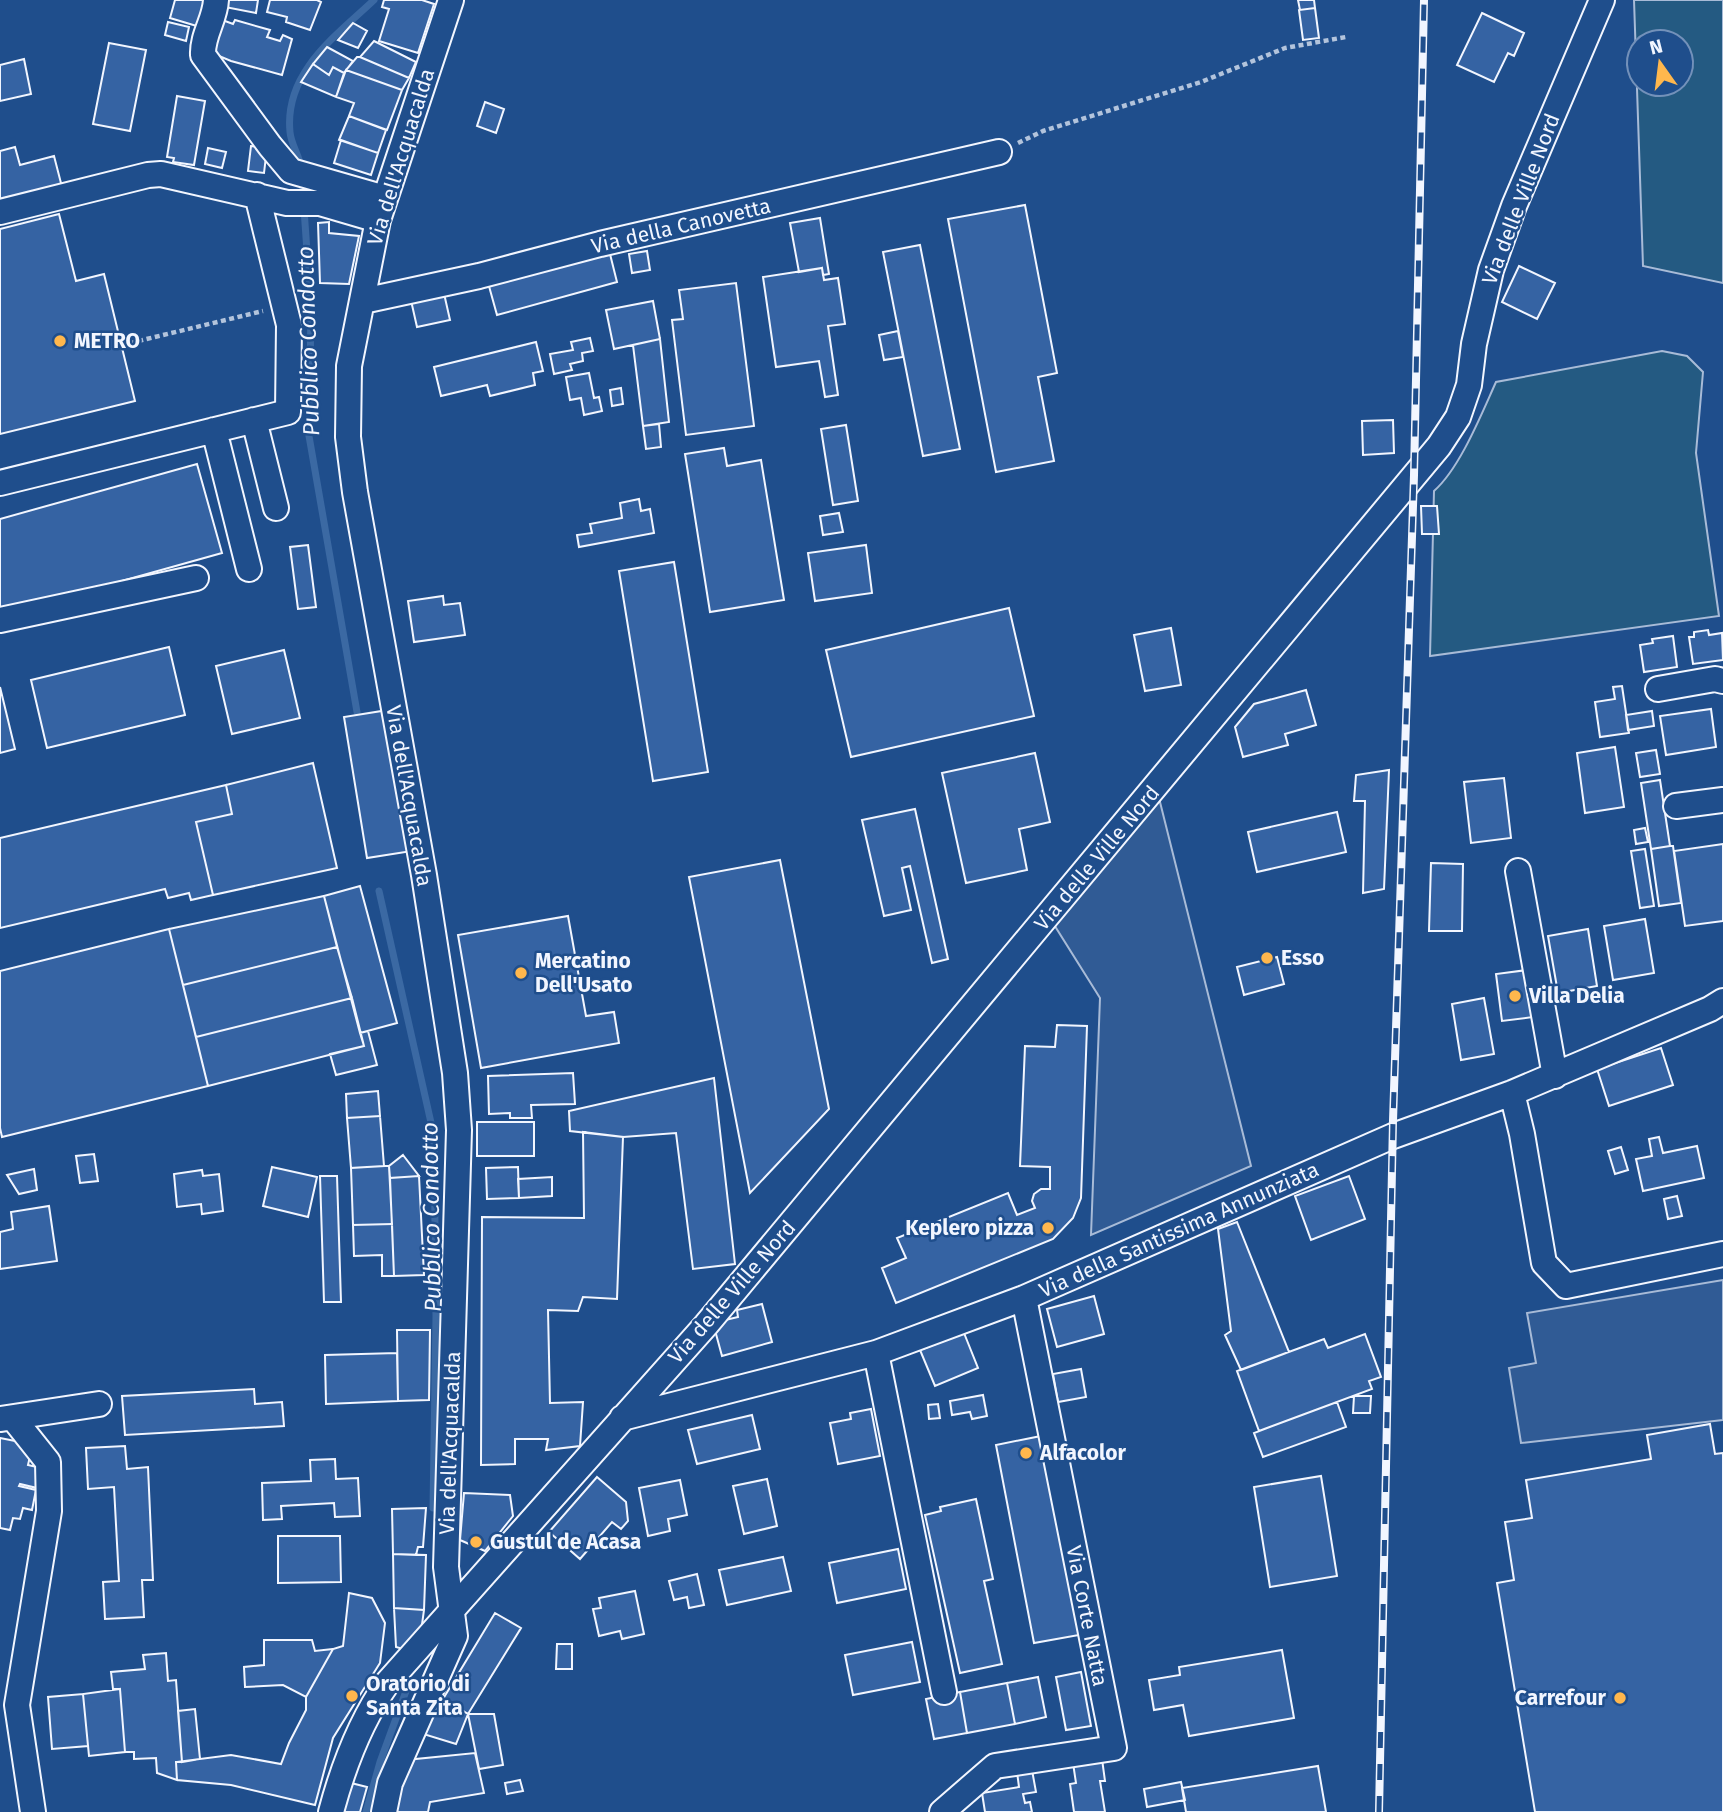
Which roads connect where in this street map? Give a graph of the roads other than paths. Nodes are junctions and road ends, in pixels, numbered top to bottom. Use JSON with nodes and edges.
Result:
{"nodes":[{"id":1,"x":216,"y":0,"type":"edge"},
{"id":2,"x":451,"y":0,"type":"edge"},
{"id":3,"x":1602,"y":0,"type":"edge"},
{"id":4,"x":999,"y":152,"type":"road end"},
{"id":5,"x":257,"y":195,"type":"junction"},
{"id":6,"x":381,"y":209,"type":"junction"},
{"id":7,"x":0,"y":212,"type":"edge"},
{"id":8,"x":363,"y":301,"type":"junction"},
{"id":9,"x":254,"y":420,"type":"junction"},
{"id":10,"x":214,"y":430,"type":"junction"},
{"id":11,"x":0,"y":483,"type":"edge"},
{"id":12,"x":275,"y":508,"type":"dead end"},
{"id":13,"x":249,"y":569,"type":"dead end"},
{"id":14,"x":196,"y":578,"type":"dead end"},
{"id":15,"x":0,"y":621,"type":"edge"},
{"id":16,"x":1723,"y":681,"type":"edge"},
{"id":17,"x":1658,"y":689,"type":"dead end"},
{"id":18,"x":1723,"y":800,"type":"edge"},
{"id":19,"x":1676,"y":806,"type":"dead end"},
{"id":20,"x":1518,"y":871,"type":"dead end"},
{"id":21,"x":1723,"y":1001,"type":"edge"},
{"id":22,"x":1555,"y":1076,"type":"junction"},
{"id":23,"x":1512,"y":1093,"type":"junction"},
{"id":24,"x":1723,"y":1254,"type":"edge"},
{"id":25,"x":1024,"y":1298,"type":"junction"},
{"id":26,"x":876,"y":1353,"type":"junction"},
{"id":27,"x":99,"y":1404,"type":"dead end"},
{"id":28,"x":6,"y":1418,"type":"edge"},
{"id":29,"x":622,"y":1418,"type":"junction"},
{"id":30,"x":445,"y":1617,"type":"junction"},
{"id":31,"x":944,"y":1692,"type":"dead end"},
{"id":32,"x":33,"y":1812,"type":"edge"},
{"id":33,"x":331,"y":1812,"type":"edge"},
{"id":34,"x":384,"y":1812,"type":"edge"},
{"id":35,"x":942,"y":1812,"type":"edge"}],
"edges":[{"from":1,"to":6,"type":"street"},
{"from":2,"to":6,"type":"street","name":"Via dell'Acquacalda"},
{"from":3,"to":29,"type":"street","name":"Via delle Ville Nord"},
{"from":4,"to":8,"type":"street","name":"Via della Canovetta"},
{"from":5,"to":6,"type":"street"},
{"from":5,"to":7,"type":"street"},
{"from":5,"to":9,"type":"street"},
{"from":6,"to":8,"type":"street","name":"Via dell'Acquacalda"},
{"from":8,"to":30,"type":"street","name":"Via dell'Acquacalda"},
{"from":9,"to":10,"type":"street"},
{"from":9,"to":12,"type":"street"},
{"from":10,"to":11,"type":"street"},
{"from":10,"to":13,"type":"street"},
{"from":14,"to":15,"type":"street"},
{"from":16,"to":17,"type":"street"},
{"from":18,"to":19,"type":"street"},
{"from":20,"to":22,"type":"street"},
{"from":21,"to":22,"type":"street","name":"Via della Santissima Annunziata"},
{"from":22,"to":23,"type":"street","name":"Via della Santissima Annunziata"},
{"from":23,"to":24,"type":"street"},
{"from":23,"to":25,"type":"street","name":"Via della Santissima Annunziata"},
{"from":25,"to":26,"type":"street","name":"Via della Santissima Annunziata"},
{"from":25,"to":35,"type":"street","name":"Via Corte Natta"},
{"from":26,"to":29,"type":"street","name":"Via della Santissima Annunziata"},
{"from":26,"to":31,"type":"street"},
{"from":27,"to":28,"type":"street"},
{"from":28,"to":32,"type":"street"},
{"from":29,"to":30,"type":"street","name":"Via delle Ville Nord"},
{"from":30,"to":33,"type":"street","name":"Via delle Ville Nord"},
{"from":30,"to":34,"type":"street","name":"Via dell'Acquacalda"}]}
